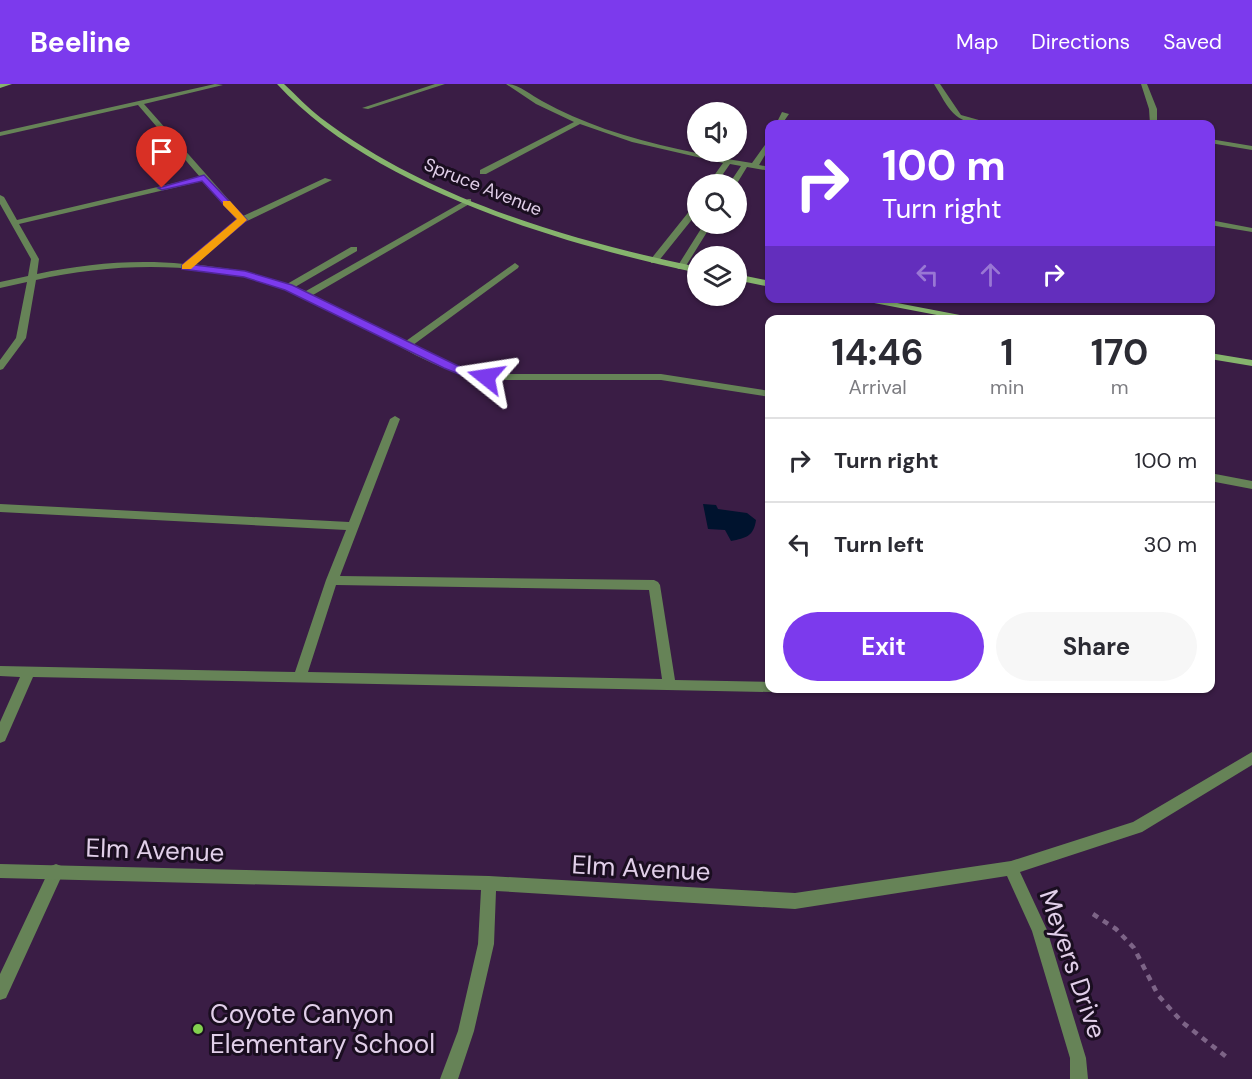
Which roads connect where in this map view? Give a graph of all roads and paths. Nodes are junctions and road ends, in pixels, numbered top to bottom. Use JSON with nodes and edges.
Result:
{"nodes":[{"id":1,"x":9,"y":84,"type":"edge"},
{"id":2,"x":280,"y":84,"type":"edge"},
{"id":3,"x":442,"y":84,"type":"edge"},
{"id":4,"x":508,"y":84,"type":"edge"},
{"id":5,"x":937,"y":84,"type":"edge"},
{"id":6,"x":1144,"y":84,"type":"edge"},
{"id":7,"x":220,"y":85,"type":"edge"},
{"id":8,"x":0,"y":86,"type":"edge"},
{"id":9,"x":141,"y":105,"type":"junction"},
{"id":10,"x":366,"y":108,"type":"dead end"},
{"id":11,"x":784,"y":114,"type":"dead end"},
{"id":12,"x":780,"y":120,"type":"edge"},
{"id":13,"x":970,"y":120,"type":"edge"},
{"id":14,"x":1154,"y":120,"type":"edge"},
{"id":15,"x":579,"y":122,"type":"junction"},
{"id":16,"x":0,"y":134,"type":"edge"},
{"id":17,"x":1215,"y":142,"type":"edge"},
{"id":18,"x":765,"y":148,"type":"edge"},
{"id":19,"x":1252,"y":148,"type":"edge"},
{"id":20,"x":687,"y":152,"type":"edge"},
{"id":21,"x":732,"y":162,"type":"edge"},
{"id":22,"x":745,"y":165,"type":"junction"},
{"id":23,"x":754,"y":166,"type":"junction"},
{"id":24,"x":765,"y":168,"type":"edge"},
{"id":25,"x":483,"y":172,"type":"dead end"},
{"id":26,"x":739,"y":174,"type":"edge"},
{"id":27,"x":204,"y":177,"type":"junction"},
{"id":28,"x":328,"y":180,"type":"dead end"},
{"id":29,"x":0,"y":197,"type":"edge"},
{"id":30,"x":468,"y":201,"type":"junction"},
{"id":31,"x":242,"y":220,"type":"junction"},
{"id":32,"x":687,"y":220,"type":"edge"},
{"id":33,"x":14,"y":223,"type":"junction"},
{"id":34,"x":1215,"y":223,"type":"edge"},
{"id":35,"x":1252,"y":230,"type":"edge"},
{"id":36,"x":702,"y":234,"type":"edge"},
{"id":37,"x":354,"y":249,"type":"dead end"},
{"id":38,"x":654,"y":261,"type":"junction"},
{"id":39,"x":515,"y":266,"type":"dead end"},
{"id":40,"x":185,"y":267,"type":"junction"},
{"id":41,"x":681,"y":267,"type":"junction"},
{"id":42,"x":687,"y":268,"type":"edge"},
{"id":43,"x":32,"y":278,"type":"junction"},
{"id":44,"x":747,"y":280,"type":"edge"},
{"id":45,"x":765,"y":283,"type":"edge"},
{"id":46,"x":0,"y":285,"type":"edge"},
{"id":47,"x":288,"y":287,"type":"junction"},
{"id":48,"x":306,"y":295,"type":"junction"},
{"id":49,"x":882,"y":303,"type":"edge"},
{"id":50,"x":952,"y":315,"type":"edge"},
{"id":51,"x":405,"y":346,"type":"junction"},
{"id":52,"x":1215,"y":358,"type":"edge"},
{"id":53,"x":1252,"y":363,"type":"edge"},
{"id":54,"x":0,"y":367,"type":"edge"},
{"id":55,"x":765,"y":393,"type":"edge"},
{"id":56,"x":395,"y":419,"type":"dead end"},
{"id":57,"x":1215,"y":478,"type":"edge"},
{"id":58,"x":1252,"y":485,"type":"edge"},
{"id":59,"x":0,"y":508,"type":"edge"},
{"id":60,"x":353,"y":526,"type":"junction"},
{"id":61,"x":332,"y":580,"type":"junction"},
{"id":62,"x":0,"y":671,"type":"edge"},
{"id":63,"x":28,"y":673,"type":"junction"},
{"id":64,"x":300,"y":676,"type":"junction"},
{"id":65,"x":669,"y":684,"type":"junction"},
{"id":66,"x":765,"y":687,"type":"edge"},
{"id":67,"x":0,"y":737,"type":"edge"},
{"id":68,"x":1252,"y":758,"type":"edge"},
{"id":69,"x":1011,"y":868,"type":"junction"},
{"id":70,"x":0,"y":871,"type":"edge"},
{"id":71,"x":56,"y":871,"type":"junction"},
{"id":72,"x":489,"y":884,"type":"junction"},
{"id":73,"x":1093,"y":914,"type":"dead end"},
{"id":74,"x":0,"y":992,"type":"edge"},
{"id":75,"x":1229,"y":1059,"type":"dead end"},
{"id":76,"x":449,"y":1079,"type":"edge"},
{"id":77,"x":1079,"y":1079,"type":"edge"}],
"edges":[{"from":1,"to":8,"type":"street"},
{"from":2,"to":30,"type":"street","name":"Spruce Avenue"},
{"from":3,"to":10,"type":"street"},
{"from":4,"to":15,"type":"street"},
{"from":5,"to":13,"type":"street"},
{"from":6,"to":14,"type":"street"},
{"from":7,"to":9,"type":"street"},
{"from":9,"to":16,"type":"street"},
{"from":9,"to":27,"type":"street"},
{"from":11,"to":12,"type":"street"},
{"from":15,"to":20,"type":"street"},
{"from":15,"to":25,"type":"street"},
{"from":17,"to":19,"type":"street"},
{"from":18,"to":23,"type":"street"},
{"from":21,"to":22,"type":"street"},
{"from":22,"to":23,"type":"street"},
{"from":22,"to":26,"type":"street"},
{"from":23,"to":24,"type":"street"},
{"from":27,"to":31,"type":"street"},
{"from":27,"to":33,"type":"street"},
{"from":28,"to":31,"type":"street"},
{"from":29,"to":33,"type":"street"},
{"from":30,"to":38,"type":"street","name":"Spruce Avenue"},
{"from":30,"to":48,"type":"street"},
{"from":31,"to":40,"type":"street"},
{"from":32,"to":38,"type":"street"},
{"from":33,"to":43,"type":"street"},
{"from":34,"to":35,"type":"street"},
{"from":36,"to":41,"type":"street"},
{"from":37,"to":47,"type":"street"},
{"from":38,"to":41,"type":"street","name":"Spruce Avenue"},
{"from":39,"to":51,"type":"street"},
{"from":40,"to":43,"type":"street"},
{"from":40,"to":47,"type":"street"},
{"from":41,"to":42,"type":"street","name":"Spruce Avenue"},
{"from":43,"to":46,"type":"street"},
{"from":43,"to":54,"type":"street"},
{"from":44,"to":45,"type":"street"},
{"from":47,"to":48,"type":"street"},
{"from":48,"to":51,"type":"street"},
{"from":49,"to":50,"type":"street"},
{"from":51,"to":55,"type":"street"},
{"from":52,"to":53,"type":"street"},
{"from":56,"to":60,"type":"street"},
{"from":57,"to":58,"type":"street"},
{"from":59,"to":60,"type":"street"},
{"from":60,"to":61,"type":"street"},
{"from":61,"to":64,"type":"street"},
{"from":61,"to":65,"type":"street"},
{"from":62,"to":63,"type":"street"},
{"from":63,"to":64,"type":"street"},
{"from":63,"to":67,"type":"street"},
{"from":64,"to":65,"type":"street"},
{"from":65,"to":66,"type":"street"},
{"from":68,"to":69,"type":"street","name":"Elm Avenue"},
{"from":69,"to":72,"type":"street","name":"Elm Avenue"},
{"from":69,"to":77,"type":"street","name":"Meyers Drive"},
{"from":70,"to":71,"type":"street","name":"Elm Avenue"},
{"from":71,"to":72,"type":"street","name":"Elm Avenue"},
{"from":71,"to":74,"type":"street"},
{"from":72,"to":76,"type":"street"},
{"from":73,"to":75,"type":"path"}]}
